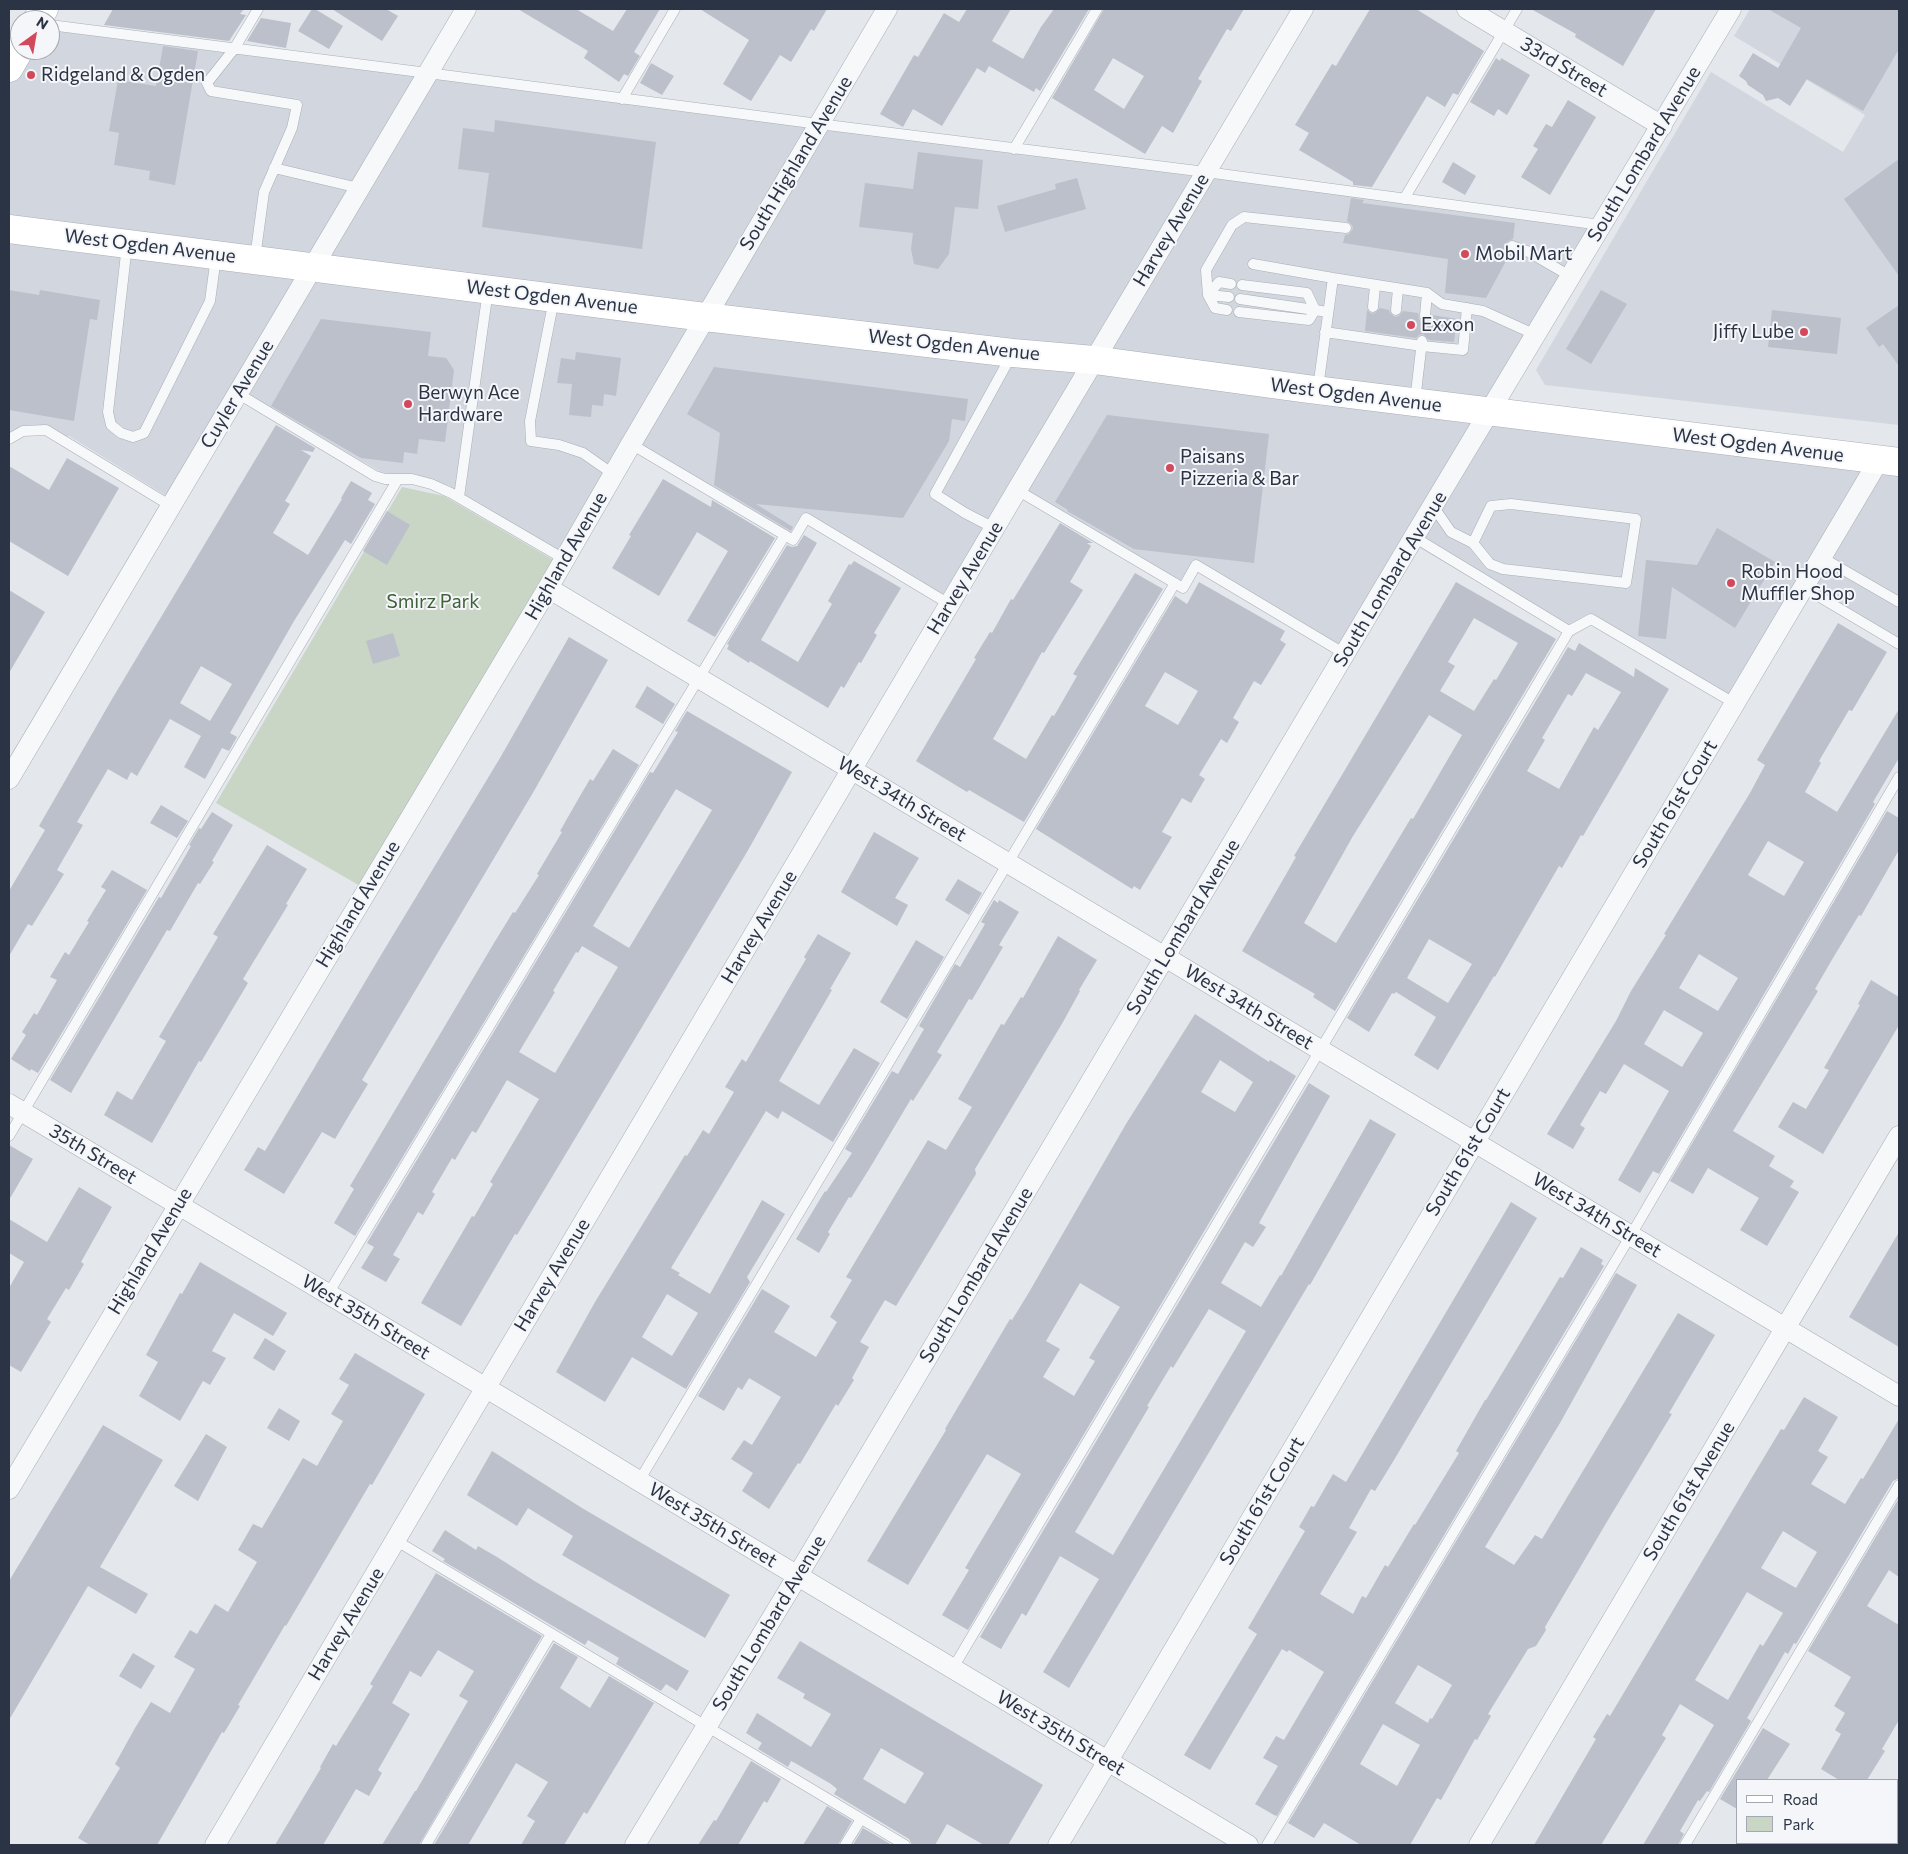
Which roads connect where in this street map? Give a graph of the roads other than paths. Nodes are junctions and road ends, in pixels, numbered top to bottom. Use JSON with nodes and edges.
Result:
{"nodes":[{"id":1,"x":258,"y":9,"type":"edge"},
{"id":2,"x":466,"y":9,"type":"edge"},
{"id":3,"x":675,"y":9,"type":"edge"},
{"id":4,"x":887,"y":9,"type":"edge"},
{"id":5,"x":1097,"y":9,"type":"edge"},
{"id":6,"x":1304,"y":9,"type":"edge"},
{"id":7,"x":1467,"y":9,"type":"edge"},
{"id":8,"x":1517,"y":9,"type":"edge"},
{"id":9,"x":1731,"y":9,"type":"edge"},
{"id":10,"x":60,"y":26,"type":"edge"},
{"id":11,"x":1504,"y":31,"type":"junction"},
{"id":12,"x":234,"y":49,"type":"junction"},
{"id":13,"x":428,"y":73,"type":"junction"},
{"id":14,"x":622,"y":99,"type":"junction"},
{"id":15,"x":818,"y":124,"type":"junction"},
{"id":16,"x":1662,"y":126,"type":"junction"},
{"id":17,"x":1014,"y":149,"type":"junction"},
{"id":18,"x":274,"y":168,"type":"junction"},
{"id":19,"x":1206,"y":172,"type":"junction"},
{"id":20,"x":359,"y":188,"type":"junction"},
{"id":21,"x":1404,"y":199,"type":"junction"},
{"id":22,"x":1601,"y":225,"type":"junction"},
{"id":23,"x":1346,"y":228,"type":"dead end"},
{"id":24,"x":9,"y":229,"type":"edge"},
{"id":25,"x":128,"y":244,"type":"junction"},
{"id":26,"x":1512,"y":246,"type":"dead end"},
{"id":27,"x":217,"y":255,"type":"junction"},
{"id":28,"x":254,"y":259,"type":"junction"},
{"id":29,"x":1253,"y":264,"type":"dead end"},
{"id":30,"x":313,"y":266,"type":"junction"},
{"id":31,"x":1570,"y":276,"type":"junction"},
{"id":32,"x":1333,"y":278,"type":"junction"},
{"id":33,"x":1376,"y":286,"type":"junction"},
{"id":34,"x":488,"y":289,"type":"junction"},
{"id":35,"x":1398,"y":289,"type":"junction"},
{"id":36,"x":1427,"y":294,"type":"junction"},
{"id":37,"x":1208,"y":295,"type":"junction"},
{"id":38,"x":555,"y":298,"type":"junction"},
{"id":39,"x":1229,"y":298,"type":"dead end"},
{"id":40,"x":1240,"y":299,"type":"dead end"},
{"id":41,"x":1373,"y":308,"type":"dead end"},
{"id":42,"x":1467,"y":308,"type":"junction"},
{"id":43,"x":1227,"y":310,"type":"dead end"},
{"id":44,"x":1314,"y":310,"type":"junction"},
{"id":45,"x":1396,"y":310,"type":"dead end"},
{"id":46,"x":1238,"y":312,"type":"dead end"},
{"id":47,"x":1328,"y":312,"type":"junction"},
{"id":48,"x":1425,"y":316,"type":"dead end"},
{"id":49,"x":705,"y":317,"type":"junction"},
{"id":50,"x":1325,"y":332,"type":"junction"},
{"id":51,"x":1536,"y":335,"type":"junction"},
{"id":52,"x":1422,"y":343,"type":"junction"},
{"id":53,"x":1013,"y":353,"type":"junction"},
{"id":54,"x":1094,"y":360,"type":"junction"},
{"id":55,"x":1318,"y":390,"type":"junction"},
{"id":56,"x":238,"y":393,"type":"junction"},
{"id":57,"x":1414,"y":402,"type":"junction"},
{"id":58,"x":1490,"y":412,"type":"junction"},
{"id":59,"x":9,"y":439,"type":"edge"},
{"id":60,"x":631,"y":444,"type":"junction"},
{"id":61,"x":1889,"y":461,"type":"edge"},
{"id":62,"x":613,"y":474,"type":"junction"},
{"id":63,"x":398,"y":480,"type":"junction"},
{"id":64,"x":1016,"y":490,"type":"junction"},
{"id":65,"x":458,"y":497,"type":"junction"},
{"id":66,"x":171,"y":506,"type":"junction"},
{"id":67,"x":1433,"y":506,"type":"junction"},
{"id":68,"x":994,"y":528,"type":"junction"},
{"id":69,"x":785,"y":535,"type":"junction"},
{"id":70,"x":1414,"y":537,"type":"junction"},
{"id":71,"x":1473,"y":543,"type":"junction"},
{"id":72,"x":1821,"y":557,"type":"junction"},
{"id":73,"x":564,"y":559,"type":"junction"},
{"id":74,"x":1174,"y":583,"type":"junction"},
{"id":75,"x":1803,"y":587,"type":"junction"},
{"id":76,"x":548,"y":588,"type":"junction"},
{"id":77,"x":1899,"y":602,"type":"edge"},
{"id":78,"x":949,"y":604,"type":"junction"},
{"id":79,"x":1569,"y":631,"type":"junction"},
{"id":80,"x":1899,"y":644,"type":"edge"},
{"id":81,"x":1344,"y":654,"type":"junction"},
{"id":82,"x":698,"y":678,"type":"junction"},
{"id":83,"x":1734,"y":703,"type":"junction"},
{"id":84,"x":852,"y":769,"type":"junction"},
{"id":85,"x":1899,"y":777,"type":"edge"},
{"id":86,"x":9,"y":779,"type":"edge"},
{"id":87,"x":1008,"y":863,"type":"junction"},
{"id":88,"x":1165,"y":957,"type":"junction"},
{"id":89,"x":1320,"y":1049,"type":"junction"},
{"id":90,"x":16,"y":1108,"type":"edge"},
{"id":91,"x":9,"y":1136,"type":"edge"},
{"id":92,"x":1899,"y":1136,"type":"edge"},
{"id":93,"x":1475,"y":1142,"type":"junction"},
{"id":94,"x":178,"y":1205,"type":"junction"},
{"id":95,"x":1632,"y":1236,"type":"junction"},
{"id":96,"x":328,"y":1294,"type":"junction"},
{"id":97,"x":1786,"y":1328,"type":"junction"},
{"id":98,"x":486,"y":1387,"type":"junction"},
{"id":99,"x":1899,"y":1396,"type":"edge"},
{"id":100,"x":639,"y":1480,"type":"junction"},
{"id":101,"x":1899,"y":1486,"type":"edge"},
{"id":102,"x":9,"y":1489,"type":"edge"},
{"id":103,"x":396,"y":1540,"type":"junction"},
{"id":104,"x":798,"y":1576,"type":"junction"},
{"id":105,"x":551,"y":1634,"type":"junction"},
{"id":106,"x":952,"y":1668,"type":"junction"},
{"id":107,"x":706,"y":1727,"type":"junction"},
{"id":108,"x":1108,"y":1761,"type":"junction"},
{"id":109,"x":861,"y":1819,"type":"junction"},
{"id":110,"x":215,"y":1845,"type":"edge"},
{"id":111,"x":426,"y":1845,"type":"edge"},
{"id":112,"x":635,"y":1845,"type":"edge"},
{"id":113,"x":845,"y":1845,"type":"edge"},
{"id":114,"x":905,"y":1845,"type":"edge"},
{"id":115,"x":1058,"y":1845,"type":"edge"},
{"id":116,"x":1248,"y":1845,"type":"edge"},
{"id":117,"x":1267,"y":1845,"type":"edge"},
{"id":118,"x":1479,"y":1845,"type":"edge"},
{"id":119,"x":1685,"y":1845,"type":"edge"}],
"edges":[{"from":1,"to":12,"type":"lane"},
{"from":2,"to":13,"type":"street","name":"Cuyler Avenue"},
{"from":3,"to":14,"type":"lane"},
{"from":4,"to":15,"type":"street","name":"South Highland Avenue"},
{"from":5,"to":17,"type":"lane"},
{"from":6,"to":19,"type":"street","name":"Harvey Avenue"},
{"from":7,"to":11,"type":"street","name":"33rd Street"},
{"from":8,"to":11,"type":"lane"},
{"from":9,"to":16,"type":"street","name":"South Lombard Avenue"},
{"from":10,"to":12,"type":"lane"},
{"from":11,"to":16,"type":"street","name":"33rd Street"},
{"from":11,"to":21,"type":"lane"},
{"from":12,"to":13,"type":"lane"},
{"from":12,"to":18,"type":"lane"},
{"from":13,"to":14,"type":"lane"},
{"from":13,"to":20,"type":"street","name":"Cuyler Avenue"},
{"from":14,"to":15,"type":"lane"},
{"from":15,"to":17,"type":"lane"},
{"from":15,"to":49,"type":"street","name":"South Highland Avenue"},
{"from":16,"to":22,"type":"street","name":"South Lombard Avenue"},
{"from":17,"to":19,"type":"lane"},
{"from":18,"to":20,"type":"lane"},
{"from":18,"to":28,"type":"lane"},
{"from":19,"to":21,"type":"lane"},
{"from":19,"to":54,"type":"street","name":"Harvey Avenue"},
{"from":20,"to":30,"type":"street","name":"Cuyler Avenue"},
{"from":21,"to":22,"type":"lane"},
{"from":22,"to":31,"type":"street","name":"South Lombard Avenue"},
{"from":23,"to":37,"type":"lane"},
{"from":24,"to":25,"type":"main road","name":"West Ogden Avenue"},
{"from":25,"to":27,"type":"main road","name":"West Ogden Avenue"},
{"from":25,"to":27,"type":"lane"},
{"from":26,"to":31,"type":"lane"},
{"from":27,"to":28,"type":"main road","name":"West Ogden Avenue"},
{"from":28,"to":30,"type":"main road","name":"West Ogden Avenue"},
{"from":29,"to":32,"type":"lane"},
{"from":30,"to":34,"type":"main road","name":"West Ogden Avenue"},
{"from":30,"to":56,"type":"street","name":"Cuyler Avenue"},
{"from":31,"to":51,"type":"street","name":"South Lombard Avenue"},
{"from":32,"to":33,"type":"lane"},
{"from":32,"to":47,"type":"lane"},
{"from":33,"to":35,"type":"lane"},
{"from":33,"to":41,"type":"lane"},
{"from":34,"to":38,"type":"main road","name":"West Ogden Avenue"},
{"from":34,"to":65,"type":"lane"},
{"from":35,"to":36,"type":"lane"},
{"from":35,"to":45,"type":"lane"},
{"from":36,"to":42,"type":"lane"},
{"from":36,"to":48,"type":"lane"},
{"from":37,"to":39,"type":"lane"},
{"from":37,"to":43,"type":"lane"},
{"from":37,"to":44,"type":"lane"},
{"from":38,"to":49,"type":"main road","name":"West Ogden Avenue"},
{"from":38,"to":62,"type":"lane"},
{"from":40,"to":44,"type":"lane"},
{"from":42,"to":51,"type":"lane"},
{"from":42,"to":52,"type":"lane"},
{"from":44,"to":46,"type":"lane"},
{"from":44,"to":47,"type":"lane"},
{"from":47,"to":50,"type":"lane"},
{"from":49,"to":53,"type":"main road","name":"West Ogden Avenue"},
{"from":49,"to":60,"type":"street","name":"Highland Avenue"},
{"from":50,"to":52,"type":"lane"},
{"from":50,"to":55,"type":"lane"},
{"from":51,"to":58,"type":"street","name":"South Lombard Avenue"},
{"from":52,"to":57,"type":"lane"},
{"from":53,"to":54,"type":"main road","name":"West Ogden Avenue"},
{"from":53,"to":68,"type":"lane"},
{"from":54,"to":55,"type":"main road","name":"West Ogden Avenue"},
{"from":54,"to":64,"type":"street","name":"Harvey Avenue"},
{"from":55,"to":57,"type":"main road","name":"West Ogden Avenue"},
{"from":56,"to":63,"type":"lane"},
{"from":56,"to":66,"type":"street","name":"Cuyler Avenue"},
{"from":57,"to":58,"type":"main road","name":"West Ogden Avenue"},
{"from":58,"to":61,"type":"main road","name":"West Ogden Avenue"},
{"from":58,"to":67,"type":"street","name":"South Lombard Avenue"},
{"from":59,"to":66,"type":"lane"},
{"from":60,"to":62,"type":"street","name":"Highland Avenue"},
{"from":60,"to":69,"type":"lane"},
{"from":61,"to":72,"type":"street","name":"South 61st Court"},
{"from":62,"to":73,"type":"street","name":"Highland Avenue"},
{"from":63,"to":65,"type":"lane"},
{"from":63,"to":90,"type":"lane"},
{"from":64,"to":68,"type":"street","name":"Harvey Avenue"},
{"from":64,"to":74,"type":"lane"},
{"from":65,"to":73,"type":"lane"},
{"from":66,"to":86,"type":"street","name":"Cuyler Avenue"},
{"from":67,"to":70,"type":"street","name":"South Lombard Avenue"},
{"from":67,"to":71,"type":"lane"},
{"from":68,"to":78,"type":"street","name":"Harvey Avenue"},
{"from":69,"to":78,"type":"lane"},
{"from":69,"to":82,"type":"lane"},
{"from":70,"to":79,"type":"lane"},
{"from":70,"to":81,"type":"street","name":"South Lombard Avenue"},
{"from":71,"to":71,"type":"lane"},
{"from":72,"to":75,"type":"street","name":"South 61st Court"},
{"from":72,"to":77,"type":"lane"},
{"from":73,"to":76,"type":"street","name":"Highland Avenue"},
{"from":74,"to":81,"type":"lane"},
{"from":74,"to":87,"type":"lane"},
{"from":75,"to":80,"type":"lane"},
{"from":75,"to":83,"type":"street","name":"South 61st Court"},
{"from":76,"to":82,"type":"street","name":"West 34th Street"},
{"from":76,"to":94,"type":"street","name":"Highland Avenue"},
{"from":78,"to":84,"type":"street","name":"Harvey Avenue"},
{"from":79,"to":83,"type":"lane"},
{"from":79,"to":89,"type":"lane"},
{"from":81,"to":88,"type":"street","name":"South Lombard Avenue"},
{"from":82,"to":84,"type":"street","name":"West 34th Street"},
{"from":82,"to":96,"type":"lane"},
{"from":83,"to":93,"type":"street","name":"South 61st Court"},
{"from":84,"to":87,"type":"street","name":"West 34th Street"},
{"from":84,"to":98,"type":"street","name":"Harvey Avenue"},
{"from":85,"to":95,"type":"lane"},
{"from":87,"to":88,"type":"street","name":"West 34th Street"},
{"from":87,"to":100,"type":"lane"},
{"from":88,"to":89,"type":"street","name":"West 34th Street"},
{"from":88,"to":104,"type":"street","name":"South Lombard Avenue"},
{"from":89,"to":93,"type":"street","name":"West 34th Street"},
{"from":89,"to":106,"type":"lane"},
{"from":90,"to":91,"type":"lane"},
{"from":90,"to":94,"type":"street","name":"35th Street"},
{"from":92,"to":97,"type":"street","name":"South 61st Avenue"},
{"from":93,"to":95,"type":"street","name":"West 34th Street"},
{"from":93,"to":108,"type":"street","name":"South 61st Court"},
{"from":94,"to":96,"type":"street","name":"West 35th Street"},
{"from":94,"to":102,"type":"street","name":"Highland Avenue"},
{"from":95,"to":97,"type":"street","name":"West 34th Street"},
{"from":95,"to":117,"type":"lane"},
{"from":96,"to":98,"type":"street","name":"West 35th Street"},
{"from":97,"to":99,"type":"street","name":"West 34th Street"},
{"from":97,"to":118,"type":"street","name":"South 61st Avenue"},
{"from":98,"to":100,"type":"street","name":"West 35th Street"},
{"from":98,"to":103,"type":"street","name":"Harvey Avenue"},
{"from":100,"to":104,"type":"street","name":"West 35th Street"},
{"from":101,"to":119,"type":"lane"},
{"from":103,"to":105,"type":"lane"},
{"from":103,"to":110,"type":"street","name":"Harvey Avenue"},
{"from":104,"to":106,"type":"street","name":"West 35th Street"},
{"from":104,"to":107,"type":"street","name":"South Lombard Avenue"},
{"from":105,"to":107,"type":"lane"},
{"from":105,"to":111,"type":"lane"},
{"from":106,"to":108,"type":"street","name":"West 35th Street"},
{"from":107,"to":109,"type":"lane"},
{"from":107,"to":112,"type":"street","name":"South Lombard Avenue"},
{"from":108,"to":115,"type":"street","name":"South 61st Court"},
{"from":108,"to":116,"type":"street","name":"West 35th Street"},
{"from":109,"to":113,"type":"lane"},
{"from":109,"to":114,"type":"lane"}]}
